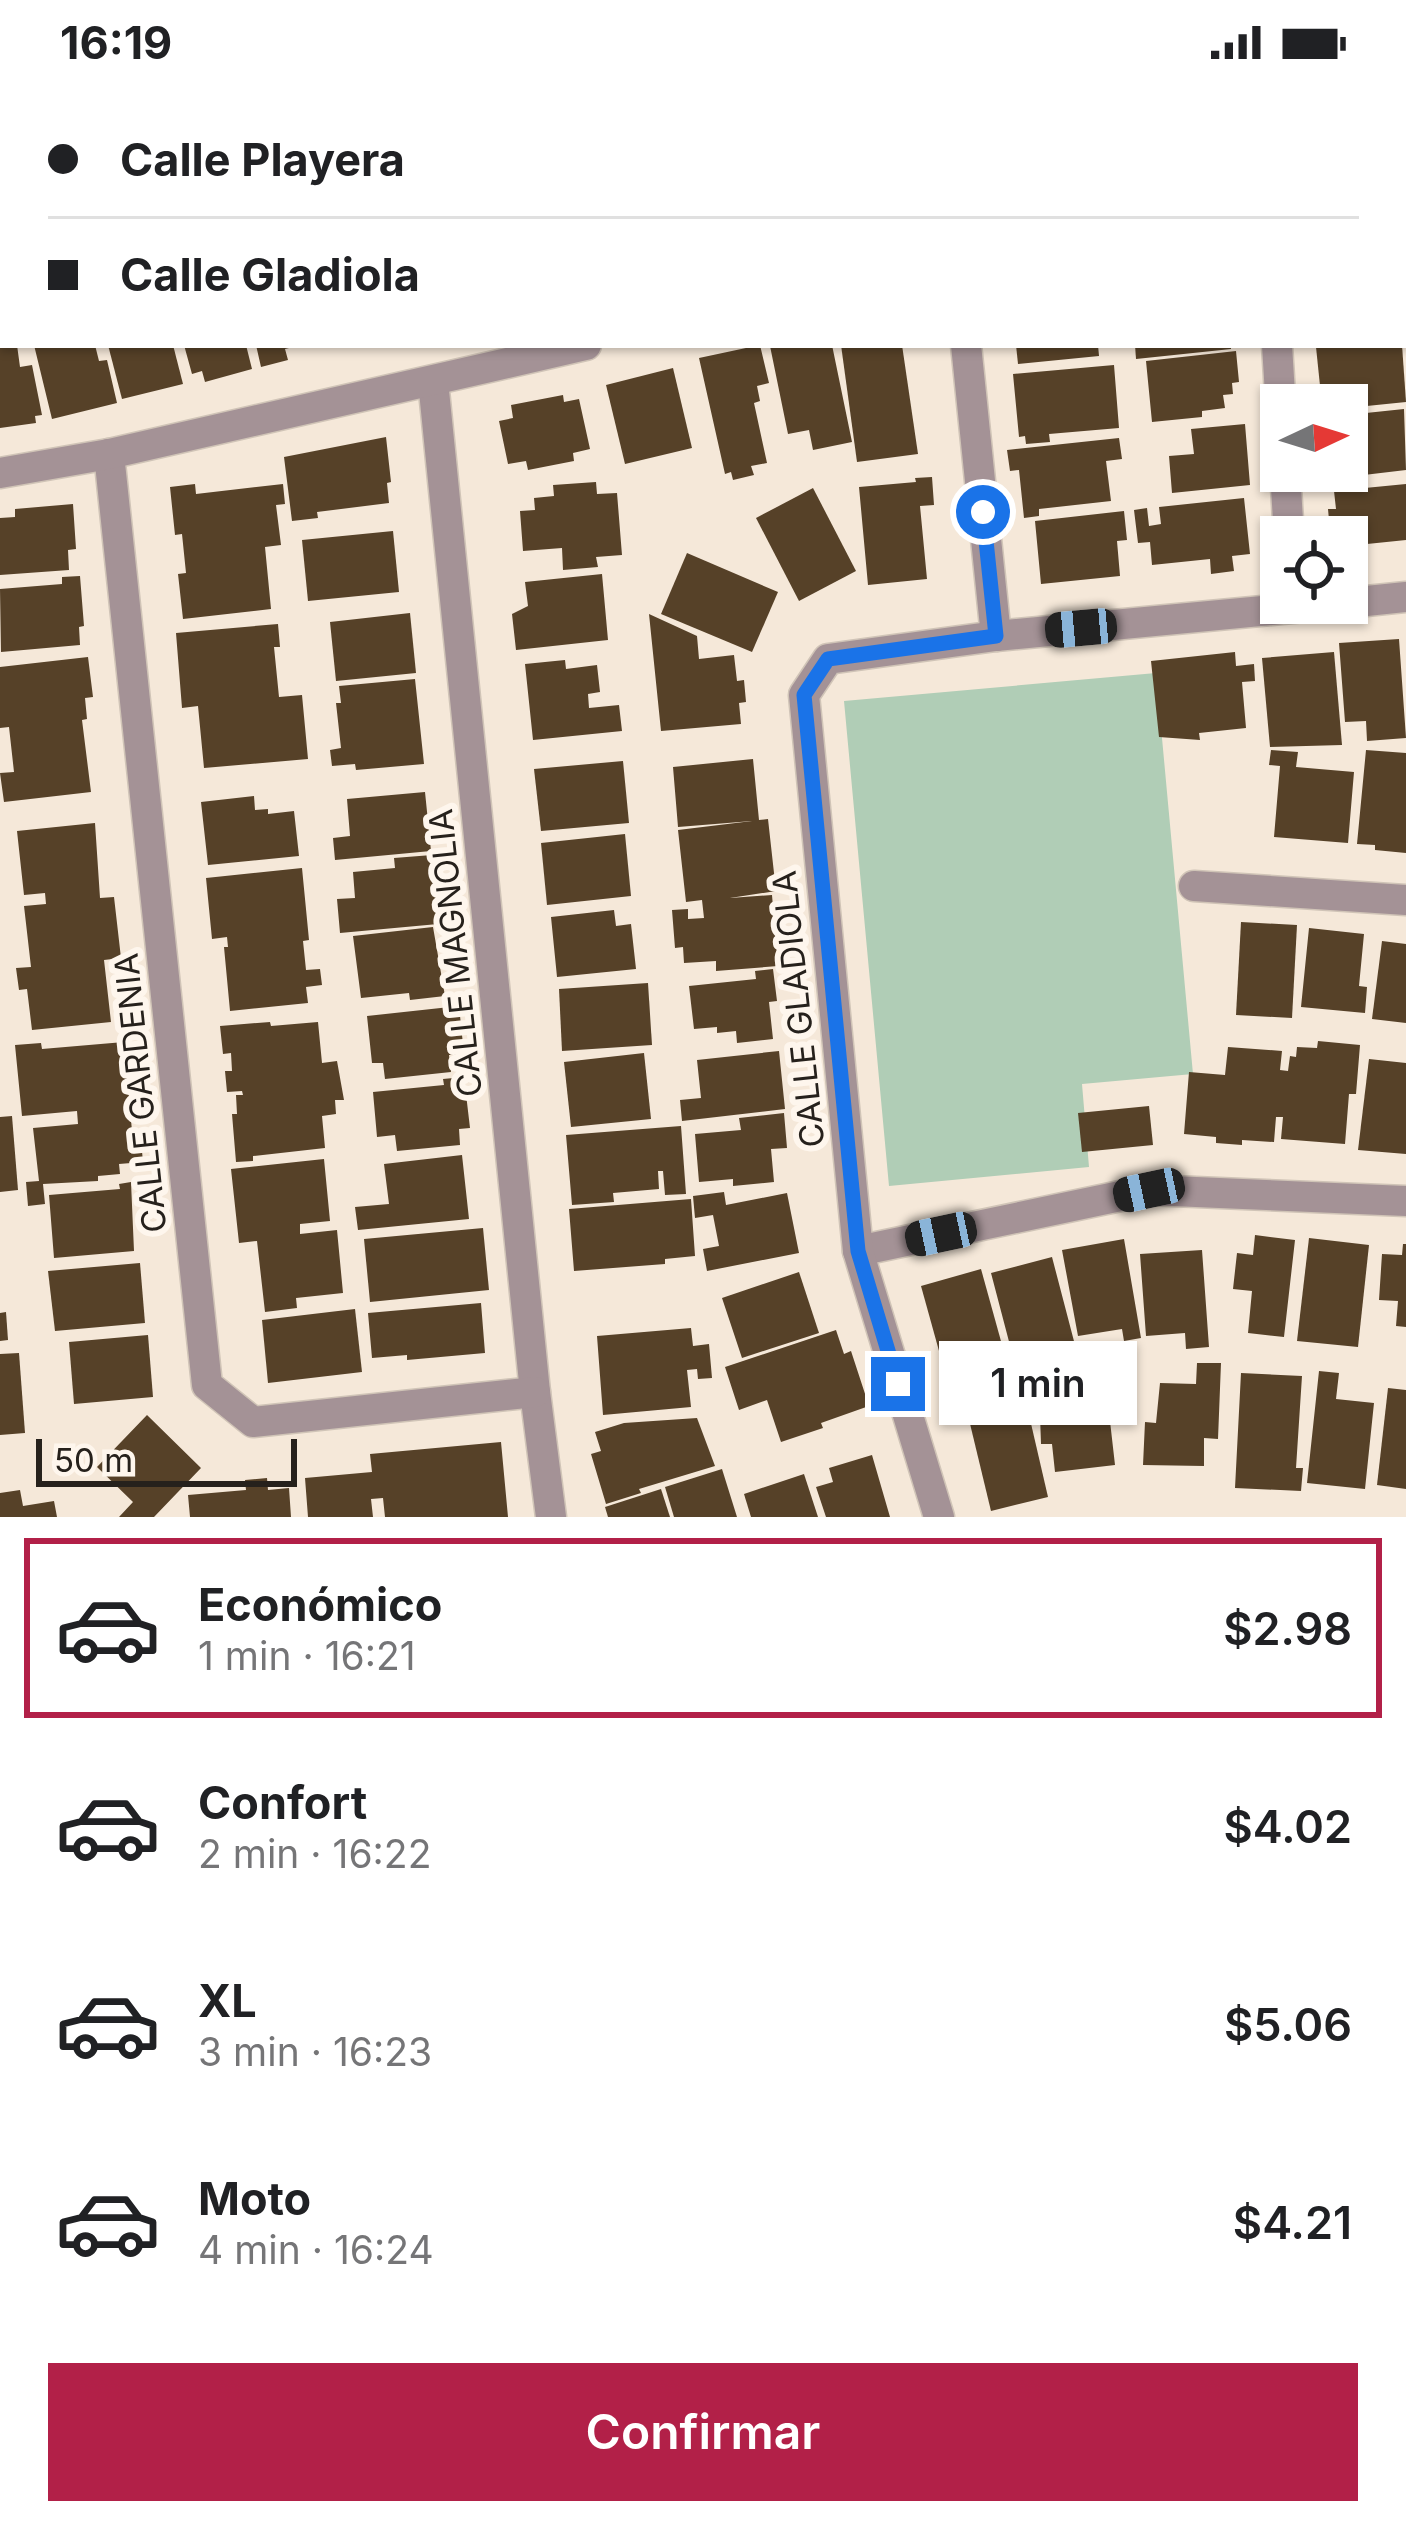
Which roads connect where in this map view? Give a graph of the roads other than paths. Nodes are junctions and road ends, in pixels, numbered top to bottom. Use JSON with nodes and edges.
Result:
{"nodes":[{"id":1,"x":573,"y":348,"type":"edge"},
{"id":2,"x":966,"y":348,"type":"edge"},
{"id":3,"x":1277,"y":348,"type":"edge"},
{"id":4,"x":433,"y":381,"type":"junction"},
{"id":5,"x":1279,"y":384,"type":"edge"},
{"id":6,"x":110,"y":454,"type":"junction"},
{"id":7,"x":0,"y":472,"type":"edge"},
{"id":8,"x":1406,"y":597,"type":"edge"},
{"id":9,"x":1368,"y":601,"type":"edge"},
{"id":10,"x":1260,"y":609,"type":"edge"},
{"id":11,"x":996,"y":636,"type":"junction"},
{"id":12,"x":1194,"y":886,"type":"dead end"},
{"id":13,"x":1406,"y":900,"type":"edge"},
{"id":14,"x":1406,"y":1201,"type":"edge"},
{"id":15,"x":858,"y":1251,"type":"junction"},
{"id":16,"x":535,"y":1392,"type":"junction"},
{"id":17,"x":551,"y":1517,"type":"edge"},
{"id":18,"x":939,"y":1517,"type":"edge"}],
"edges":[{"from":1,"to":4,"type":"street"},
{"from":2,"to":11,"type":"street"},
{"from":3,"to":5,"type":"street"},
{"from":4,"to":6,"type":"street"},
{"from":4,"to":16,"type":"street","name":"CALLE MAGNOLIA"},
{"from":6,"to":7,"type":"street"},
{"from":6,"to":16,"type":"street","name":"CALLE GARDENIA"},
{"from":8,"to":9,"type":"street","name":"CALLE GLADIOLA"},
{"from":10,"to":11,"type":"street","name":"CALLE GLADIOLA"},
{"from":11,"to":15,"type":"street","name":"CALLE GLADIOLA"},
{"from":12,"to":13,"type":"street"},
{"from":14,"to":15,"type":"street"},
{"from":15,"to":18,"type":"street","name":"CALLE GLADIOLA"},
{"from":16,"to":17,"type":"street","name":"CALLE MAGNOLIA"}]}
